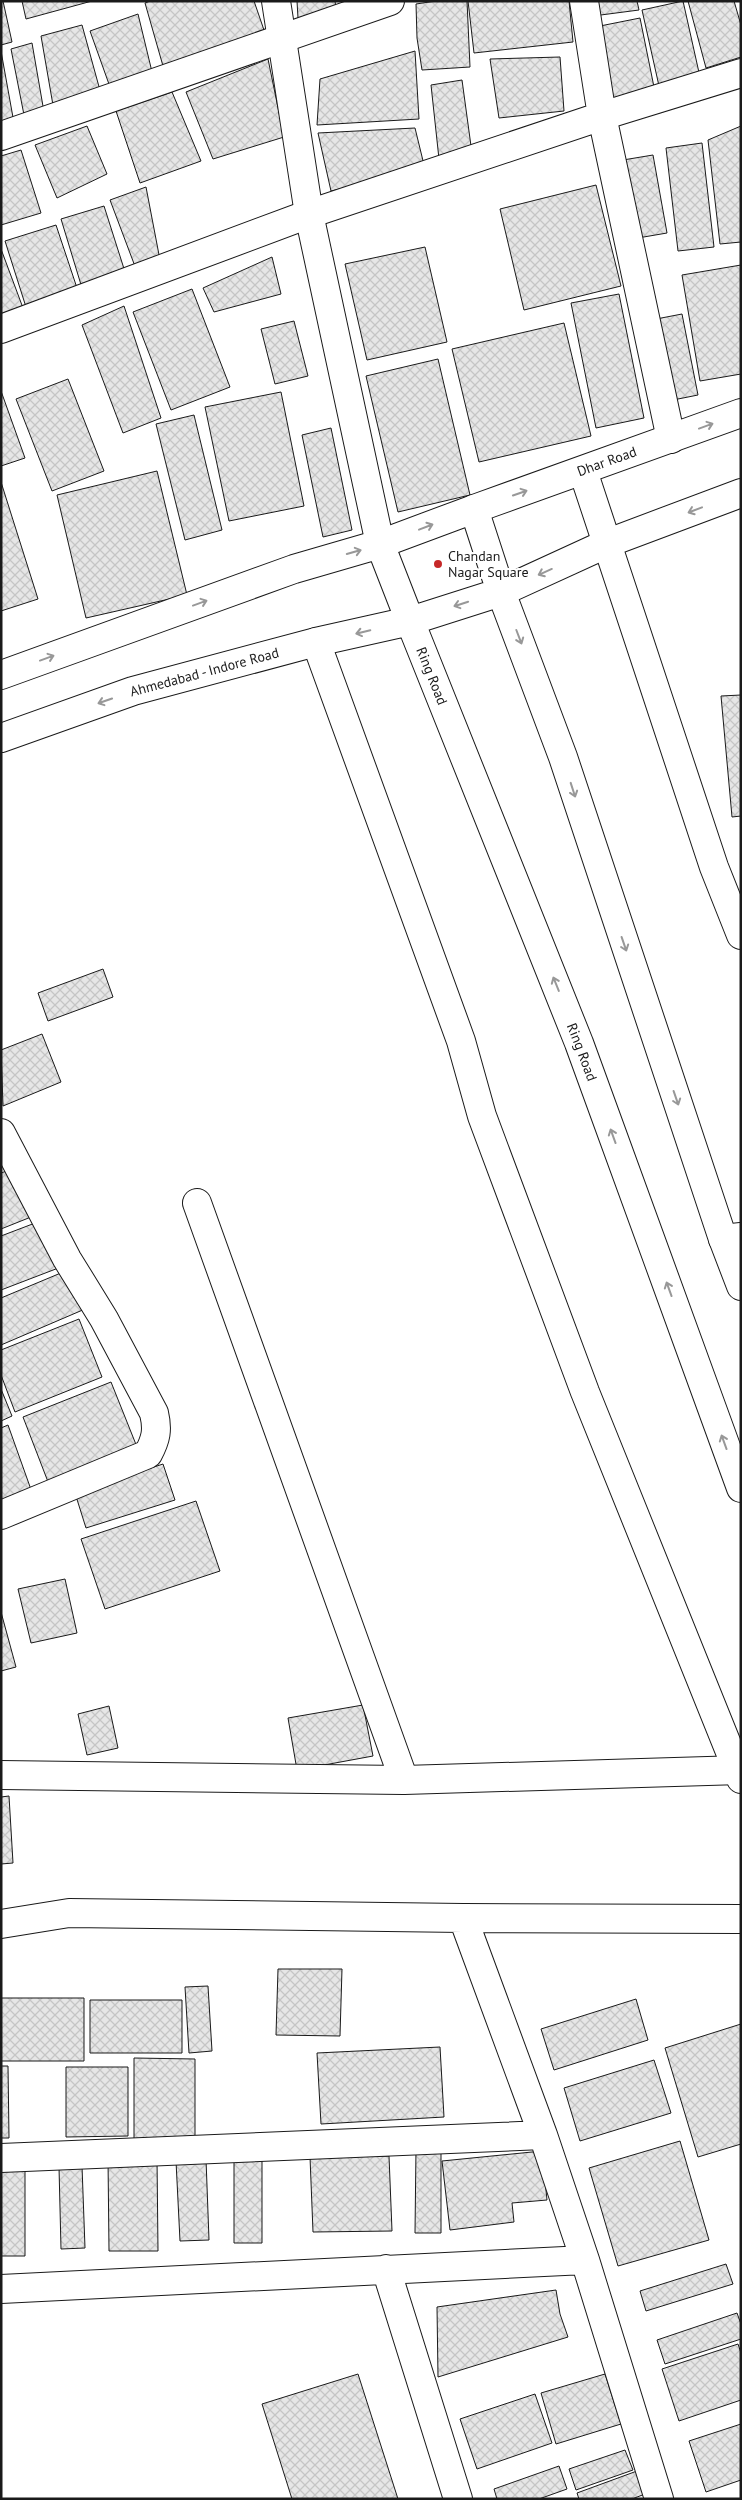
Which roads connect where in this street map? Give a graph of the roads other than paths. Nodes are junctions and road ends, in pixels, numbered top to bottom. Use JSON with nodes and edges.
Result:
{"nodes":[{"id":1,"x":276,"y":1,"type":"edge"},
{"id":2,"x":390,"y":1,"type":"edge"},
{"id":3,"x":584,"y":1,"type":"edge"},
{"id":4,"x":283,"y":38,"type":"junction"},
{"id":5,"x":741,"y":73,"type":"edge"},
{"id":6,"x":602,"y":116,"type":"junction"},
{"id":7,"x":1,"y":136,"type":"edge"},
{"id":8,"x":309,"y":214,"type":"junction"},
{"id":9,"x":1,"y":329,"type":"edge"},
{"id":10,"x":741,"y":414,"type":"edge"},
{"id":11,"x":671,"y":439,"type":"junction"},
{"id":12,"x":583,"y":470,"type":"junction"},
{"id":13,"x":741,"y":493,"type":"edge"},
{"id":14,"x":474,"y":509,"type":"junction"},
{"id":15,"x":608,"y":543,"type":"junction"},
{"id":16,"x":380,"y":544,"type":"junction"},
{"id":17,"x":501,"y":592,"type":"junction"},
{"id":18,"x":410,"y":621,"type":"junction"},
{"id":19,"x":316,"y":642,"type":"junction"},
{"id":20,"x":1,"y":675,"type":"edge"},
{"id":21,"x":1,"y":738,"type":"edge"},
{"id":22,"x":741,"y":935,"type":"edge"},
{"id":23,"x":1,"y":1133,"type":"edge"},
{"id":24,"x":197,"y":1203,"type":"dead end"},
{"id":25,"x":732,"y":1238,"type":"edge"},
{"id":26,"x":741,"y":1286,"type":"edge"},
{"id":27,"x":741,"y":1488,"type":"edge"},
{"id":28,"x":1,"y":1515,"type":"edge"},
{"id":29,"x":740,"y":1773,"type":"edge"},
{"id":30,"x":1,"y":1775,"type":"edge"},
{"id":31,"x":404,"y":1780,"type":"junction"},
{"id":32,"x":463,"y":1918,"type":"junction"},
{"id":33,"x":741,"y":1919,"type":"edge"},
{"id":34,"x":1,"y":1924,"type":"edge"},
{"id":35,"x":543,"y":2135,"type":"junction"},
{"id":36,"x":1,"y":2158,"type":"edge"},
{"id":37,"x":586,"y":2260,"type":"junction"},
{"id":38,"x":386,"y":2270,"type":"junction"},
{"id":39,"x":1,"y":2289,"type":"edge"},
{"id":40,"x":458,"y":2499,"type":"edge"},
{"id":41,"x":659,"y":2499,"type":"edge"}],
"edges":[{"from":1,"to":4,"type":"main road","name":"Ring Road"},
{"from":2,"to":4,"type":"main road"},
{"from":3,"to":6,"type":"main road"},
{"from":4,"to":7,"type":"main road"},
{"from":4,"to":8,"type":"main road","name":"Ring Road"},
{"from":5,"to":6,"type":"main road"},
{"from":6,"to":8,"type":"main road"},
{"from":6,"to":11,"type":"main road"},
{"from":8,"to":9,"type":"main road"},
{"from":8,"to":16,"type":"main road","name":"Ring Road"},
{"from":11,"to":10,"type":"main road","name":"Dhar Road","one_way":true},
{"from":11,"to":12,"type":"main road","name":"Dhar Road"},
{"from":14,"to":12,"type":"main road","name":"Dhar Road","one_way":true},
{"from":12,"to":15,"type":"main road"},
{"from":13,"to":15,"type":"main road","one_way":true},
{"from":16,"to":14,"type":"main road","name":"Dhar Road","one_way":true},
{"from":14,"to":17,"type":"main road"},
{"from":15,"to":17,"type":"main road","one_way":true},
{"from":15,"to":22,"type":"main road"},
{"from":16,"to":18,"type":"main road","name":"Ring Road"},
{"from":20,"to":16,"type":"main road","one_way":true},
{"from":17,"to":18,"type":"main road","name":"Ahmedabad - Indore Road","one_way":true},
{"from":17,"to":25,"type":"main road","one_way":true},
{"from":18,"to":19,"type":"main road","name":"Ahmedabad - Indore Road","one_way":true},
{"from":27,"to":18,"type":"main road","name":"Ring Road","one_way":true},
{"from":19,"to":21,"type":"main road","name":"Ahmedabad - Indore Road","one_way":true},
{"from":19,"to":29,"type":"main road"},
{"from":23,"to":28,"type":"main road"},
{"from":24,"to":31,"type":"main road"},
{"from":25,"to":26,"type":"main road"},
{"from":29,"to":31,"type":"main road"},
{"from":30,"to":31,"type":"main road"},
{"from":32,"to":33,"type":"main road"},
{"from":32,"to":34,"type":"main road"},
{"from":32,"to":35,"type":"main road"},
{"from":35,"to":36,"type":"main road"},
{"from":35,"to":37,"type":"main road"},
{"from":37,"to":38,"type":"main road"},
{"from":37,"to":41,"type":"main road"},
{"from":38,"to":39,"type":"main road"},
{"from":38,"to":40,"type":"main road"}]}
